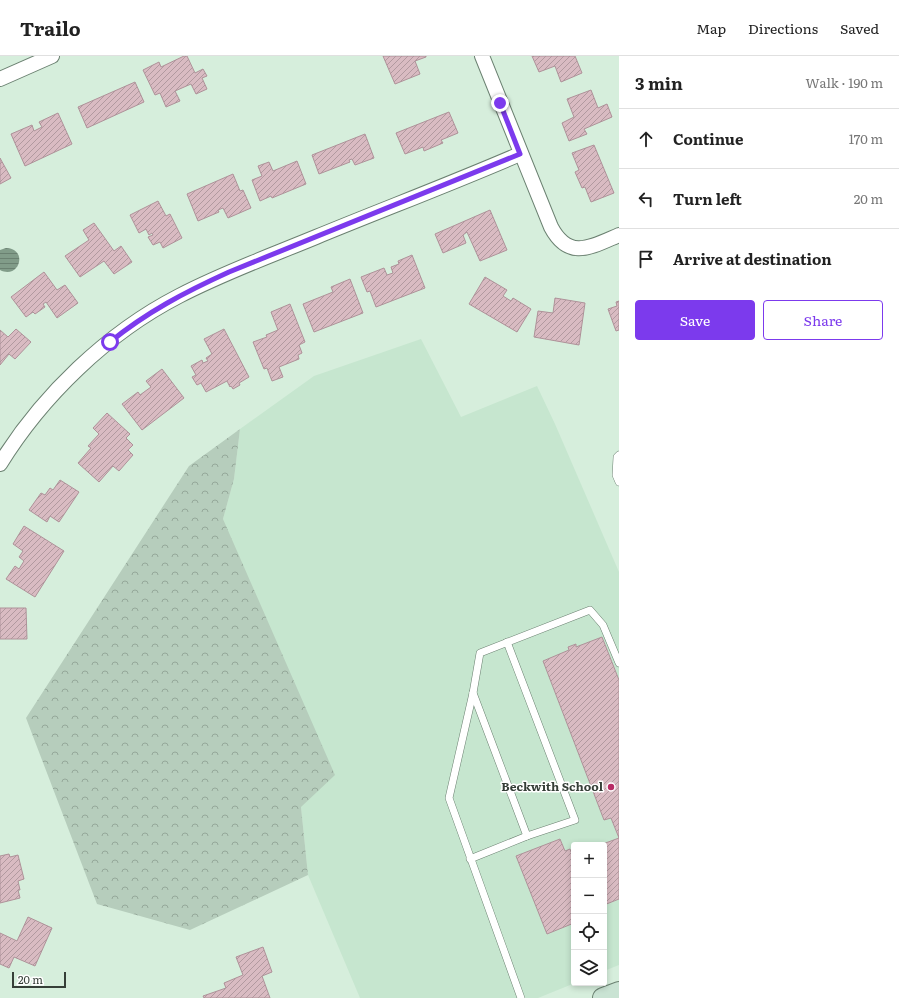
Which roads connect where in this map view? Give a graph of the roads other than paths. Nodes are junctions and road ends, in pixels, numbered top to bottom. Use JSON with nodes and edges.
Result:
{"nodes":[{"id":1,"x":52,"y":56,"type":"edge"},
{"id":2,"x":482,"y":56,"type":"edge"},
{"id":3,"x":0,"y":80,"type":"edge"},
{"id":4,"x":520,"y":154,"type":"junction"},
{"id":5,"x":619,"y":235,"type":"edge"},
{"id":6,"x":619,"y":455,"type":"edge"},
{"id":7,"x":0,"y":464,"type":"edge"},
{"id":8,"x":619,"y":482,"type":"edge"},
{"id":9,"x":507,"y":642,"type":"junction"},
{"id":10,"x":619,"y":663,"type":"edge"},
{"id":11,"x":473,"y":693,"type":"junction"},
{"id":12,"x":528,"y":836,"type":"junction"},
{"id":13,"x":470,"y":859,"type":"junction"},
{"id":14,"x":619,"y":992,"type":"edge"},
{"id":15,"x":521,"y":998,"type":"edge"},
{"id":16,"x":603,"y":998,"type":"edge"}],
"edges":[{"from":1,"to":3,"type":"street"},
{"from":2,"to":4,"type":"street"},
{"from":4,"to":5,"type":"street"},
{"from":4,"to":7,"type":"street"},
{"from":6,"to":8,"type":"lane"},
{"from":9,"to":10,"type":"lane"},
{"from":9,"to":11,"type":"lane"},
{"from":9,"to":12,"type":"lane"},
{"from":11,"to":12,"type":"lane"},
{"from":11,"to":13,"type":"lane"},
{"from":12,"to":13,"type":"lane"},
{"from":13,"to":15,"type":"lane"},
{"from":14,"to":16,"type":"main road"}]}
